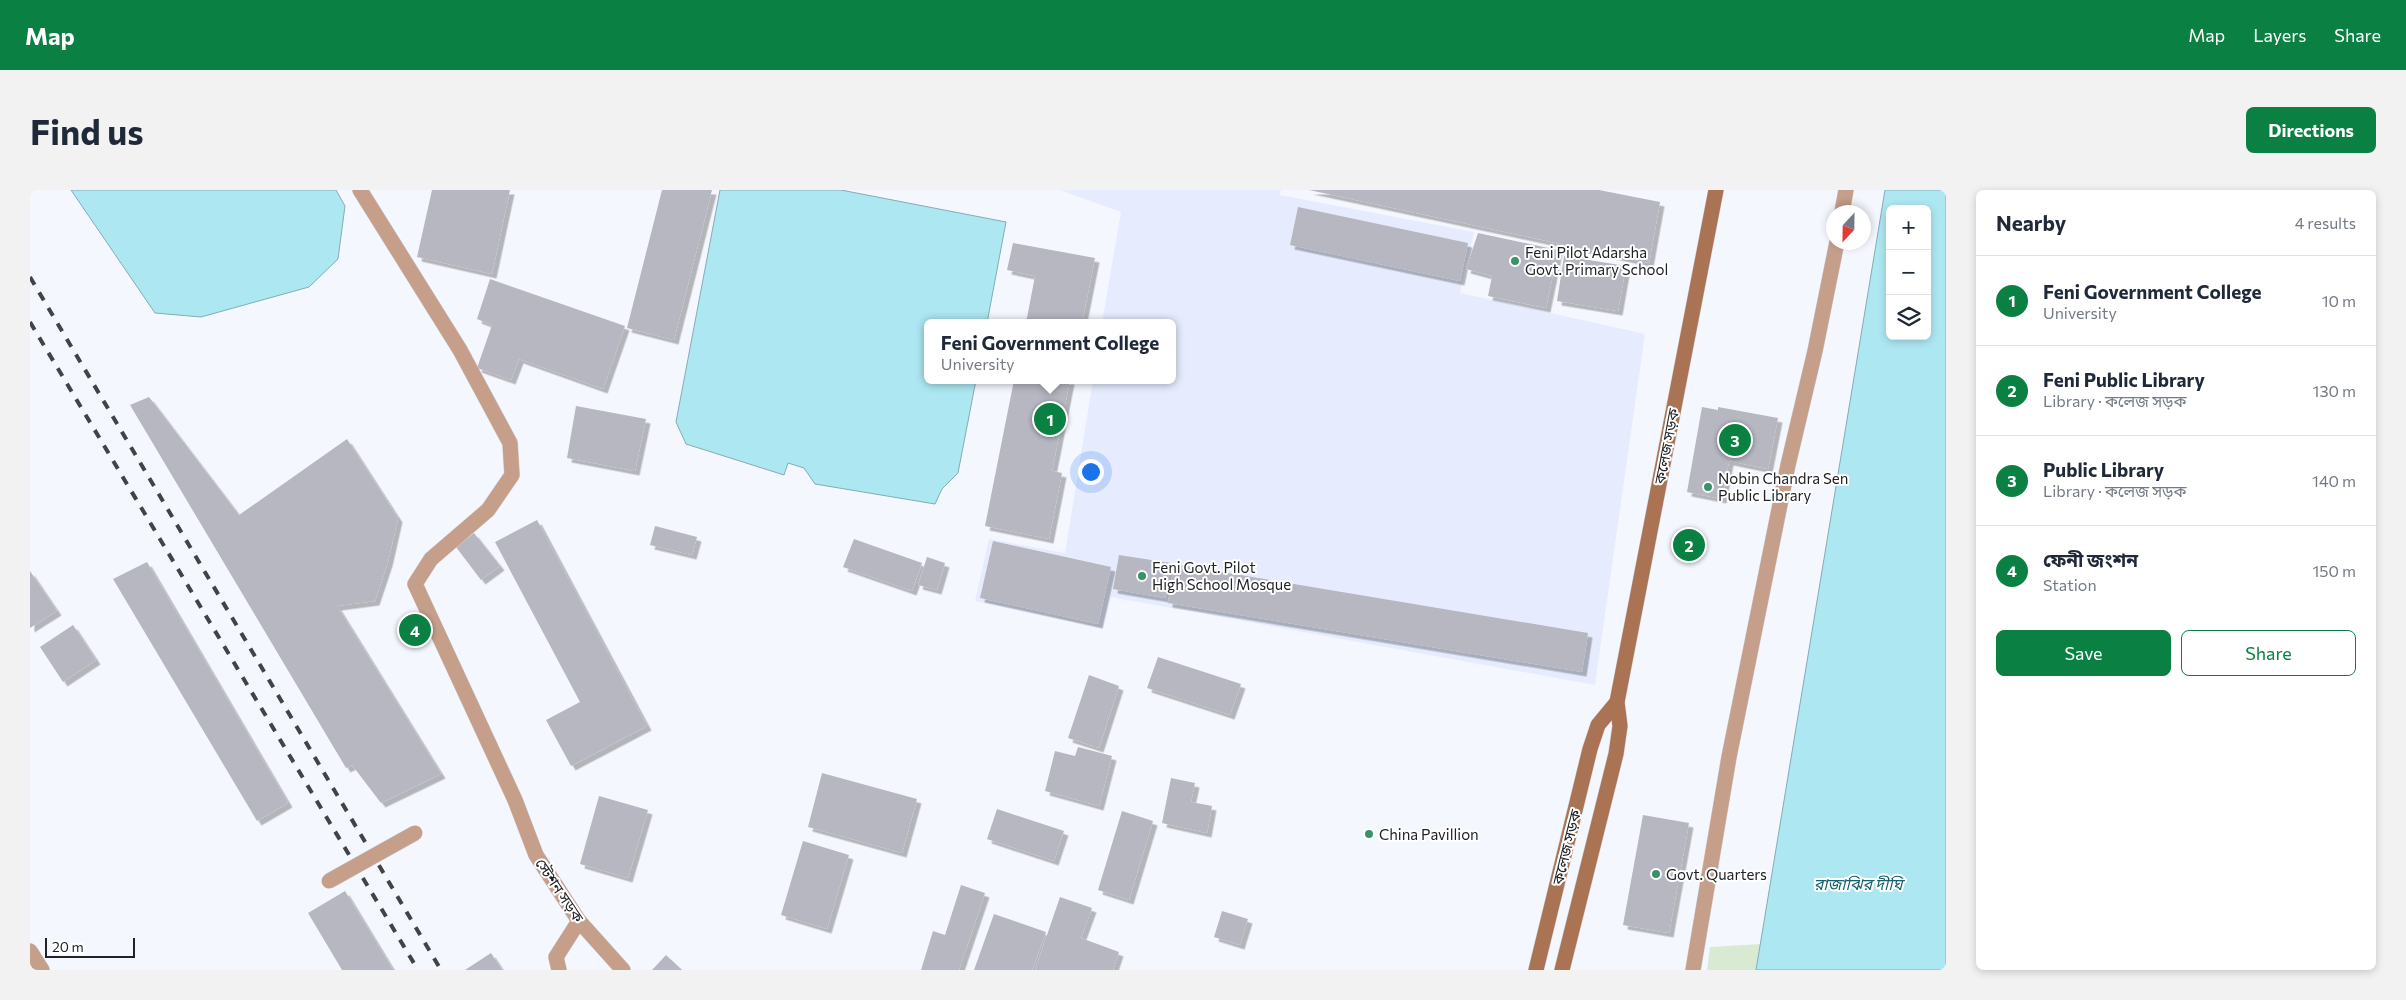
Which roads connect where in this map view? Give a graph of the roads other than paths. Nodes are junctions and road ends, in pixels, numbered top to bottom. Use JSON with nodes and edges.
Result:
{"nodes":[{"id":1,"x":360,"y":190,"type":"edge"},
{"id":2,"x":1716,"y":190,"type":"edge"},
{"id":3,"x":1846,"y":190,"type":"edge"},
{"id":4,"x":1843,"y":205,"type":"edge"},
{"id":5,"x":1835,"y":250,"type":"edge"},
{"id":6,"x":1617,"y":702,"type":"junction"},
{"id":7,"x":415,"y":833,"type":"dead end"},
{"id":8,"x":329,"y":881,"type":"dead end"},
{"id":9,"x":579,"y":921,"type":"junction"},
{"id":10,"x":30,"y":951,"type":"edge"},
{"id":11,"x":42,"y":970,"type":"edge"},
{"id":12,"x":559,"y":970,"type":"edge"},
{"id":13,"x":623,"y":970,"type":"edge"},
{"id":14,"x":1536,"y":970,"type":"edge"},
{"id":15,"x":1562,"y":970,"type":"edge"},
{"id":16,"x":1693,"y":970,"type":"edge"}],
"edges":[{"from":1,"to":9,"type":"street","name":"স্টেশন সড়ক"},
{"from":2,"to":6,"type":"main road","name":"কলেজ সড়ক"},
{"from":3,"to":4,"type":"street"},
{"from":5,"to":16,"type":"street"},
{"from":6,"to":14,"type":"main road","name":"কলেজ সড়ক"},
{"from":6,"to":15,"type":"main road","name":"কলেজ সড়ক"},
{"from":7,"to":8,"type":"street","bridge":true},
{"from":9,"to":12,"type":"street"},
{"from":9,"to":13,"type":"street","name":"স্টেশন সড়ক"},
{"from":10,"to":11,"type":"street"}]}
